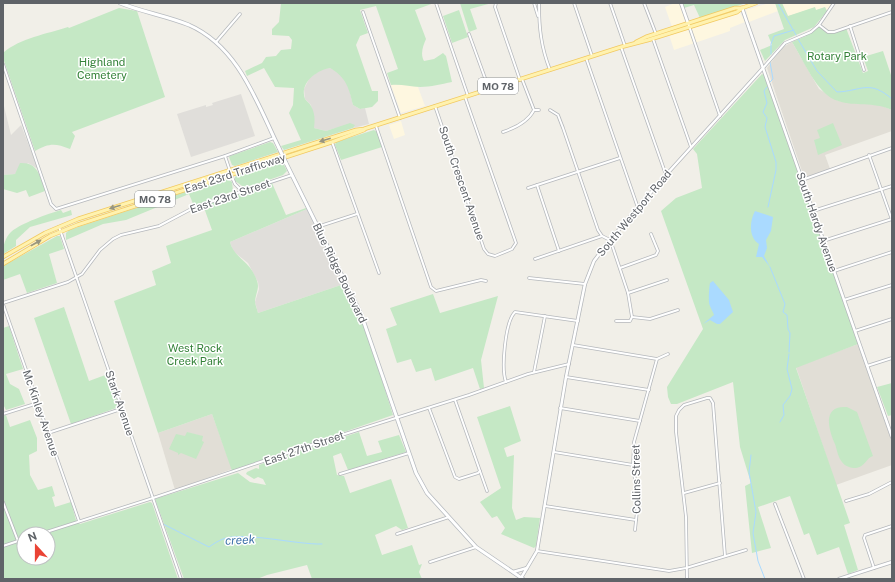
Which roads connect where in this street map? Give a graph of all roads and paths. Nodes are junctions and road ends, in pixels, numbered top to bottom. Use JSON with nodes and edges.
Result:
{"nodes":[{"id":1,"x":120,"y":3,"type":"edge"},
{"id":2,"x":436,"y":3,"type":"edge"},
{"id":3,"x":534,"y":3,"type":"edge"},
{"id":4,"x":539,"y":3,"type":"edge"},
{"id":5,"x":574,"y":3,"type":"edge"},
{"id":6,"x":610,"y":3,"type":"edge"},
{"id":7,"x":644,"y":3,"type":"edge"},
{"id":8,"x":681,"y":3,"type":"edge"},
{"id":9,"x":756,"y":3,"type":"edge"},
{"id":10,"x":834,"y":3,"type":"edge"},
{"id":11,"x":495,"y":4,"type":"edge"},
{"id":12,"x":742,"y":8,"type":"junction"},
{"id":13,"x":363,"y":12,"type":"dead end"},
{"id":14,"x":892,"y":12,"type":"edge"},
{"id":15,"x":240,"y":14,"type":"dead end"},
{"id":16,"x":538,"y":17,"type":"junction"},
{"id":17,"x":689,"y":25,"type":"junction"},
{"id":18,"x":819,"y":25,"type":"junction"},
{"id":19,"x":850,"y":26,"type":"junction"},
{"id":20,"x":469,"y":34,"type":"dead end"},
{"id":21,"x":656,"y":34,"type":"junction"},
{"id":22,"x":653,"y":39,"type":"junction"},
{"id":23,"x":216,"y":42,"type":"junction"},
{"id":24,"x":633,"y":44,"type":"junction"},
{"id":25,"x":623,"y":47,"type":"junction"},
{"id":26,"x":592,"y":56,"type":"junction"},
{"id":27,"x":586,"y":58,"type":"junction"},
{"id":28,"x":3,"y":64,"type":"edge"},
{"id":29,"x":763,"y":68,"type":"junction"},
{"id":30,"x":550,"y":70,"type":"junction"},
{"id":31,"x":864,"y":70,"type":"dead end"},
{"id":32,"x":521,"y":79,"type":"junction"},
{"id":33,"x":489,"y":89,"type":"junction"},
{"id":34,"x":466,"y":96,"type":"junction"},
{"id":35,"x":435,"y":106,"type":"junction"},
{"id":36,"x":534,"y":110,"type":"junction"},
{"id":37,"x":539,"y":110,"type":"dead end"},
{"id":38,"x":550,"y":110,"type":"dead end"},
{"id":39,"x":720,"y":116,"type":"junction"},
{"id":40,"x":400,"y":118,"type":"junction"},
{"id":41,"x":376,"y":126,"type":"junction"},
{"id":42,"x":364,"y":130,"type":"junction"},
{"id":43,"x":503,"y":132,"type":"dead end"},
{"id":44,"x":274,"y":138,"type":"junction"},
{"id":45,"x":332,"y":142,"type":"junction"},
{"id":46,"x":691,"y":148,"type":"junction"},
{"id":47,"x":892,"y":148,"type":"edge"},
{"id":48,"x":225,"y":156,"type":"junction"},
{"id":49,"x":869,"y":156,"type":"junction"},
{"id":50,"x":620,"y":158,"type":"junction"},
{"id":51,"x":230,"y":171,"type":"junction"},
{"id":52,"x":578,"y":171,"type":"junction"},
{"id":53,"x":231,"y":175,"type":"junction"},
{"id":54,"x":292,"y":175,"type":"junction"},
{"id":55,"x":666,"y":175,"type":"junction"},
{"id":56,"x":802,"y":180,"type":"junction"},
{"id":57,"x":235,"y":184,"type":"junction"},
{"id":58,"x":537,"y":185,"type":"junction"},
{"id":59,"x":892,"y":186,"type":"edge"},
{"id":60,"x":528,"y":188,"type":"dead end"},
{"id":61,"x":881,"y":190,"type":"junction"},
{"id":62,"x":242,"y":191,"type":"junction"},
{"id":63,"x":235,"y":193,"type":"junction"},
{"id":64,"x":638,"y":208,"type":"junction"},
{"id":65,"x":813,"y":212,"type":"junction"},
{"id":66,"x":357,"y":214,"type":"junction"},
{"id":67,"x":892,"y":219,"type":"edge"},
{"id":68,"x":59,"y":226,"type":"junction"},
{"id":69,"x":317,"y":227,"type":"junction"},
{"id":70,"x":61,"y":231,"type":"junction"},
{"id":71,"x":651,"y":234,"type":"dead end"},
{"id":72,"x":602,"y":236,"type":"junction"},
{"id":73,"x":610,"y":240,"type":"junction"},
{"id":74,"x":823,"y":241,"type":"junction"},
{"id":75,"x":559,"y":251,"type":"junction"},
{"id":76,"x":892,"y":252,"type":"edge"},
{"id":77,"x":3,"y":257,"type":"edge"},
{"id":78,"x":535,"y":259,"type":"dead end"},
{"id":79,"x":3,"y":264,"type":"edge"},
{"id":80,"x":620,"y":268,"type":"junction"},
{"id":81,"x":834,"y":271,"type":"junction"},
{"id":82,"x":379,"y":273,"type":"dead end"},
{"id":83,"x":77,"y":277,"type":"junction"},
{"id":84,"x":529,"y":278,"type":"dead end"},
{"id":85,"x":667,"y":280,"type":"dead end"},
{"id":86,"x":486,"y":282,"type":"dead end"},
{"id":87,"x":585,"y":284,"type":"junction"},
{"id":88,"x":892,"y":285,"type":"edge"},
{"id":89,"x":628,"y":293,"type":"junction"},
{"id":90,"x":844,"y":300,"type":"junction"},
{"id":91,"x":3,"y":303,"type":"edge"},
{"id":92,"x":678,"y":310,"type":"dead end"},
{"id":93,"x":546,"y":316,"type":"junction"},
{"id":94,"x":632,"y":316,"type":"junction"},
{"id":95,"x":892,"y":319,"type":"edge"},
{"id":96,"x":578,"y":321,"type":"junction"},
{"id":97,"x":616,"y":322,"type":"dead end"},
{"id":98,"x":855,"y":331,"type":"junction"},
{"id":99,"x":573,"y":345,"type":"junction"},
{"id":100,"x":668,"y":354,"type":"dead end"},
{"id":101,"x":892,"y":358,"type":"edge"},
{"id":102,"x":657,"y":359,"type":"junction"},
{"id":103,"x":569,"y":364,"type":"junction"},
{"id":104,"x":867,"y":366,"type":"junction"},
{"id":105,"x":534,"y":372,"type":"junction"},
{"id":106,"x":566,"y":377,"type":"junction"},
{"id":107,"x":506,"y":382,"type":"junction"},
{"id":108,"x":649,"y":390,"type":"junction"},
{"id":109,"x":455,"y":400,"type":"junction"},
{"id":110,"x":38,"y":403,"type":"junction"},
{"id":111,"x":428,"y":408,"type":"junction"},
{"id":112,"x":560,"y":408,"type":"junction"},
{"id":113,"x":122,"y":409,"type":"junction"},
{"id":114,"x":3,"y":414,"type":"edge"},
{"id":115,"x":396,"y":417,"type":"junction"},
{"id":116,"x":640,"y":421,"type":"junction"},
{"id":117,"x":48,"y":433,"type":"junction"},
{"id":118,"x":892,"y":437,"type":"edge"},
{"id":119,"x":553,"y":452,"type":"junction"},
{"id":120,"x":409,"y":453,"type":"junction"},
{"id":121,"x":634,"y":465,"type":"junction"},
{"id":122,"x":480,"y":471,"type":"junction"},
{"id":123,"x":340,"y":474,"type":"dead end"},
{"id":124,"x":892,"y":482,"type":"edge"},
{"id":125,"x":720,"y":483,"type":"junction"},
{"id":126,"x":487,"y":491,"type":"dead end"},
{"id":127,"x":684,"y":493,"type":"junction"},
{"id":128,"x":153,"y":498,"type":"junction"},
{"id":129,"x":846,"y":501,"type":"dead end"},
{"id":130,"x":3,"y":502,"type":"edge"},
{"id":131,"x":774,"y":504,"type":"dead end"},
{"id":132,"x":544,"y":506,"type":"junction"},
{"id":133,"x":449,"y":517,"type":"junction"},
{"id":134,"x":636,"y":520,"type":"junction"},
{"id":135,"x":79,"y":522,"type":"junction"},
{"id":136,"x":892,"y":526,"type":"edge"},
{"id":137,"x":56,"y":529,"type":"edge"},
{"id":138,"x":635,"y":530,"type":"dead end"},
{"id":139,"x":397,"y":534,"type":"dead end"},
{"id":140,"x":16,"y":536,"type":"edge"},
{"id":141,"x":16,"y":542,"type":"edge"},
{"id":142,"x":3,"y":546,"type":"edge"},
{"id":143,"x":476,"y":547,"type":"junction"},
{"id":144,"x":746,"y":550,"type":"dead end"},
{"id":145,"x":537,"y":551,"type":"junction"},
{"id":146,"x":725,"y":556,"type":"junction"},
{"id":147,"x":430,"y":562,"type":"dead end"},
{"id":148,"x":892,"y":562,"type":"edge"},
{"id":149,"x":527,"y":567,"type":"junction"},
{"id":150,"x":686,"y":568,"type":"junction"},
{"id":151,"x":874,"y":568,"type":"junction"},
{"id":152,"x":512,"y":572,"type":"junction"},
{"id":153,"x":522,"y":578,"type":"edge"},
{"id":154,"x":181,"y":579,"type":"edge"},
{"id":155,"x":687,"y":579,"type":"edge"},
{"id":156,"x":804,"y":579,"type":"edge"},
{"id":157,"x":839,"y":579,"type":"edge"}],
"edges":[{"from":1,"to":23,"type":"main road","name":"Blue Ridge Boulevard"},
{"from":2,"to":34,"type":"street"},
{"from":3,"to":16,"type":"street"},
{"from":4,"to":16,"type":"street"},
{"from":5,"to":26,"type":"street"},
{"from":6,"to":25,"type":"street"},
{"from":7,"to":21,"type":"street"},
{"from":8,"to":17,"type":"street"},
{"from":9,"to":12,"type":"main road","number":"MO 78"},
{"from":10,"to":18,"type":"street","name":"South Westport Road"},
{"from":11,"to":32,"type":"street"},
{"from":12,"to":17,"type":"main road","number":"MO 78"},
{"from":12,"to":29,"type":"street","name":"South Hardy Avenue"},
{"from":13,"to":40,"type":"street"},
{"from":14,"to":19,"type":"street"},
{"from":15,"to":23,"type":"street"},
{"from":16,"to":30,"type":"street"},
{"from":17,"to":21,"type":"main road","number":"MO 78"},
{"from":17,"to":22,"type":"main road","number":"MO 78"},
{"from":17,"to":39,"type":"street"},
{"from":18,"to":19,"type":"street"},
{"from":18,"to":29,"type":"street","name":"South Westport Road"},
{"from":19,"to":31,"type":"street"},
{"from":20,"to":33,"type":"street"},
{"from":21,"to":24,"type":"main road","number":"MO 78"},
{"from":22,"to":24,"type":"main road","number":"MO 78"},
{"from":22,"to":46,"type":"street"},
{"from":23,"to":44,"type":"main road","name":"Blue Ridge Boulevard"},
{"from":24,"to":25,"type":"main road","number":"MO 78"},
{"from":25,"to":26,"type":"main road","number":"MO 78"},
{"from":25,"to":55,"type":"street"},
{"from":26,"to":27,"type":"main road","number":"MO 78"},
{"from":27,"to":30,"type":"main road","number":"MO 78"},
{"from":27,"to":50,"type":"street"},
{"from":28,"to":48,"type":"street"},
{"from":29,"to":39,"type":"street","name":"South Westport Road"},
{"from":29,"to":56,"type":"street","name":"South Hardy Avenue"},
{"from":30,"to":32,"type":"main road","number":"MO 78"},
{"from":32,"to":33,"type":"main road","number":"MO 78"},
{"from":32,"to":36,"type":"street"},
{"from":33,"to":34,"type":"main road","number":"MO 78"},
{"from":34,"to":35,"type":"main road","number":"MO 78"},
{"from":34,"to":35,"type":"street","name":"South Crescent Avenue"},
{"from":35,"to":40,"type":"main road","number":"MO 78"},
{"from":36,"to":37,"type":"street"},
{"from":36,"to":43,"type":"street"},
{"from":38,"to":52,"type":"street"},
{"from":39,"to":46,"type":"street","name":"South Westport Road"},
{"from":40,"to":41,"type":"main road","number":"MO 78"},
{"from":41,"to":42,"type":"main road","number":"MO 78"},
{"from":41,"to":86,"type":"street"},
{"from":42,"to":45,"type":"main road","number":"MO 78"},
{"from":42,"to":51,"type":"main road","name":"East 23rd Trafficway","number":"MO 78","one_way":true},
{"from":44,"to":48,"type":"street"},
{"from":44,"to":54,"type":"main road","name":"Blue Ridge Boulevard","bridge":true},
{"from":45,"to":53,"type":"main road","name":"East 23rd Trafficway","number":"MO 78"},
{"from":45,"to":66,"type":"street"},
{"from":46,"to":55,"type":"street","name":"South Westport Road"},
{"from":47,"to":49,"type":"street"},
{"from":48,"to":51,"type":"street"},
{"from":49,"to":56,"type":"street"},
{"from":49,"to":61,"type":"street"},
{"from":50,"to":52,"type":"street"},
{"from":50,"to":64,"type":"street"},
{"from":51,"to":68,"type":"main road","name":"East 23rd Trafficway","number":"MO 78","one_way":true},
{"from":52,"to":58,"type":"street"},
{"from":52,"to":72,"type":"street"},
{"from":53,"to":57,"type":"street"},
{"from":53,"to":70,"type":"main road","name":"East 23rd Trafficway","number":"MO 78"},
{"from":54,"to":62,"type":"street","name":"East 23rd Street"},
{"from":54,"to":69,"type":"main road","name":"Blue Ridge Boulevard"},
{"from":55,"to":64,"type":"street","name":"South Westport Road"},
{"from":56,"to":65,"type":"street","name":"South Hardy Avenue"},
{"from":57,"to":62,"type":"street"},
{"from":57,"to":63,"type":"street"},
{"from":58,"to":60,"type":"street"},
{"from":58,"to":75,"type":"street"},
{"from":59,"to":61,"type":"street"},
{"from":61,"to":65,"type":"street"},
{"from":61,"to":67,"type":"street"},
{"from":62,"to":63,"type":"street","name":"East 23rd Street"},
{"from":63,"to":83,"type":"street","name":"East 23rd Street"},
{"from":64,"to":73,"type":"street","name":"South Westport Road"},
{"from":65,"to":74,"type":"street","name":"South Hardy Avenue"},
{"from":66,"to":69,"type":"street"},
{"from":66,"to":82,"type":"street"},
{"from":67,"to":74,"type":"street"},
{"from":68,"to":70,"type":"street","name":"Stark Avenue"},
{"from":68,"to":77,"type":"main road","name":"East 23rd Trafficway","number":"MO 78"},
{"from":69,"to":115,"type":"main road","name":"Blue Ridge Boulevard"},
{"from":79,"to":70,"type":"main road","name":"East 23rd Trafficway","number":"MO 78","one_way":true},
{"from":70,"to":83,"type":"street","name":"Stark Avenue"},
{"from":71,"to":80,"type":"street"},
{"from":72,"to":73,"type":"street"},
{"from":72,"to":75,"type":"street"},
{"from":73,"to":80,"type":"street"},
{"from":73,"to":87,"type":"street","name":"South Westport Road"},
{"from":74,"to":81,"type":"street","name":"South Hardy Avenue"},
{"from":75,"to":78,"type":"street"},
{"from":76,"to":81,"type":"street"},
{"from":80,"to":89,"type":"street"},
{"from":81,"to":90,"type":"street","name":"South Hardy Avenue"},
{"from":83,"to":91,"type":"street","name":"East 23rd Street"},
{"from":83,"to":113,"type":"street","name":"Stark Avenue"},
{"from":84,"to":87,"type":"street"},
{"from":85,"to":89,"type":"street"},
{"from":87,"to":96,"type":"street","name":"South Westport Road"},
{"from":88,"to":90,"type":"street"},
{"from":89,"to":94,"type":"street"},
{"from":90,"to":98,"type":"street","name":"South Hardy Avenue"},
{"from":91,"to":110,"type":"street","name":"Mc Kinley Avenue"},
{"from":92,"to":94,"type":"street"},
{"from":93,"to":96,"type":"street"},
{"from":93,"to":105,"type":"street"},
{"from":93,"to":107,"type":"street"},
{"from":94,"to":97,"type":"street"},
{"from":95,"to":98,"type":"street"},
{"from":96,"to":99,"type":"street","name":"South Westport Road"},
{"from":98,"to":104,"type":"street","name":"South Hardy Avenue"},
{"from":99,"to":102,"type":"street"},
{"from":99,"to":103,"type":"street","name":"South Westport Road"},
{"from":100,"to":102,"type":"street"},
{"from":101,"to":104,"type":"street"},
{"from":102,"to":108,"type":"street","name":"Collins Street"},
{"from":103,"to":105,"type":"street","name":"East 27th Street"},
{"from":103,"to":106,"type":"street","name":"South Westport Road"},
{"from":104,"to":118,"type":"street","name":"South Hardy Avenue"},
{"from":105,"to":107,"type":"street","name":"East 27th Street"},
{"from":106,"to":108,"type":"street"},
{"from":106,"to":112,"type":"street","name":"South Westport Road"},
{"from":107,"to":109,"type":"street","name":"East 27th Street"},
{"from":108,"to":116,"type":"street","name":"Collins Street"},
{"from":109,"to":111,"type":"street","name":"East 27th Street"},
{"from":109,"to":122,"type":"street"},
{"from":110,"to":114,"type":"street"},
{"from":110,"to":117,"type":"street","name":"Mc Kinley Avenue"},
{"from":111,"to":115,"type":"street","name":"East 27th Street"},
{"from":111,"to":122,"type":"street"},
{"from":112,"to":116,"type":"street"},
{"from":112,"to":119,"type":"street","name":"South Westport Road"},
{"from":113,"to":117,"type":"street"},
{"from":113,"to":128,"type":"street","name":"Stark Avenue"},
{"from":115,"to":120,"type":"main road","name":"Blue Ridge Boulevard"},
{"from":115,"to":128,"type":"street","name":"East 27th Street"},
{"from":116,"to":121,"type":"street","name":"Collins Street"},
{"from":117,"to":135,"type":"street","name":"Mc Kinley Avenue"},
{"from":119,"to":121,"type":"street"},
{"from":119,"to":132,"type":"street","name":"South Westport Road"},
{"from":120,"to":123,"type":"street"},
{"from":120,"to":133,"type":"main road","name":"Blue Ridge Boulevard"},
{"from":121,"to":134,"type":"street","name":"Collins Street"},
{"from":122,"to":126,"type":"street"},
{"from":124,"to":129,"type":"street"},
{"from":125,"to":127,"type":"street"},
{"from":125,"to":127,"type":"street"},
{"from":125,"to":146,"type":"street"},
{"from":127,"to":150,"type":"street"},
{"from":128,"to":135,"type":"street","name":"East 27th Street"},
{"from":128,"to":154,"type":"street","name":"Stark Avenue"},
{"from":130,"to":140,"type":"street"},
{"from":131,"to":156,"type":"street"},
{"from":132,"to":134,"type":"street"},
{"from":132,"to":145,"type":"street","name":"South Westport Road"},
{"from":133,"to":139,"type":"street"},
{"from":133,"to":143,"type":"main road","name":"Blue Ridge Boulevard"},
{"from":134,"to":138,"type":"street","name":"Collins Street"},
{"from":135,"to":137,"type":"street","name":"East 27th Street"},
{"from":136,"to":151,"type":"street"},
{"from":141,"to":142,"type":"street"},
{"from":143,"to":147,"type":"street"},
{"from":143,"to":152,"type":"main road","name":"Blue Ridge Boulevard"},
{"from":144,"to":146,"type":"street"},
{"from":145,"to":149,"type":"street","name":"South Westport Road"},
{"from":145,"to":150,"type":"street"},
{"from":146,"to":150,"type":"street"},
{"from":148,"to":151,"type":"street"},
{"from":149,"to":152,"type":"street"},
{"from":149,"to":153,"type":"street","name":"South Westport Road"},
{"from":150,"to":155,"type":"street"},
{"from":151,"to":157,"type":"street"},
{"from":152,"to":153,"type":"main road","name":"Blue Ridge Boulevard"}]}
